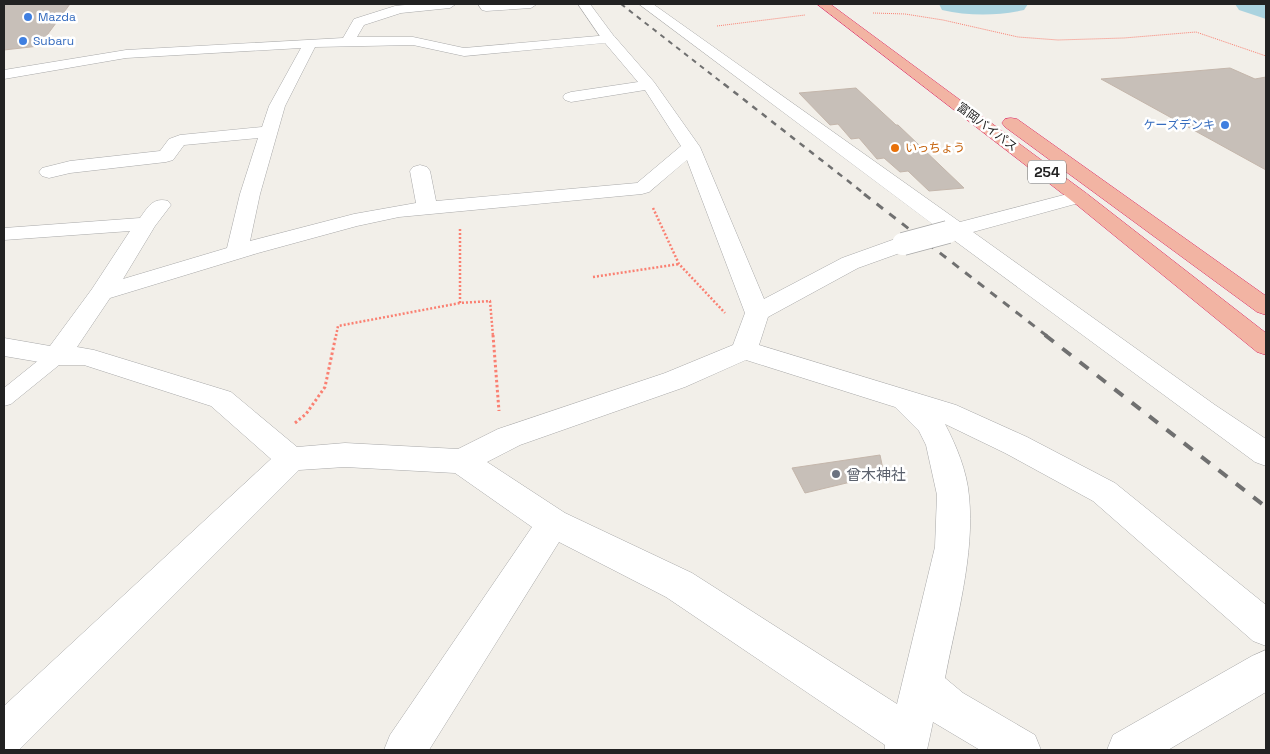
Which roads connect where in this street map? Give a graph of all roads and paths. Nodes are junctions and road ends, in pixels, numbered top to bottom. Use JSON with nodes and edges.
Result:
{"nodes":[{"id":1,"x":450,"y":4,"type":"edge"},
{"id":2,"x":484,"y":4,"type":"edge"},
{"id":3,"x":531,"y":4,"type":"edge"},
{"id":4,"x":584,"y":4,"type":"edge"},
{"id":5,"x":645,"y":4,"type":"edge"},
{"id":6,"x":400,"y":6,"type":"edge"},
{"id":7,"x":840,"y":8,"type":"edge"},
{"id":8,"x":682,"y":30,"type":"junction"},
{"id":9,"x":609,"y":39,"type":"junction"},
{"id":10,"x":347,"y":42,"type":"junction"},
{"id":11,"x":425,"y":43,"type":"junction"},
{"id":12,"x":310,"y":44,"type":"junction"},
{"id":13,"x":1266,"y":56,"type":"edge"},
{"id":14,"x":455,"y":63,"type":"dead end"},
{"id":15,"x":4,"y":74,"type":"edge"},
{"id":16,"x":649,"y":85,"type":"junction"},
{"id":17,"x":571,"y":97,"type":"dead end"},
{"id":18,"x":270,"y":132,"type":"junction"},
{"id":19,"x":691,"y":147,"type":"junction"},
{"id":20,"x":420,"y":171,"type":"dead end"},
{"id":21,"x":49,"y":172,"type":"dead end"},
{"id":22,"x":642,"y":188,"type":"junction"},
{"id":23,"x":1078,"y":196,"type":"junction"},
{"id":24,"x":459,"y":204,"type":"junction"},
{"id":25,"x":161,"y":205,"type":"dead end"},
{"id":26,"x":428,"y":208,"type":"junction"},
{"id":27,"x":146,"y":224,"type":"junction"},
{"id":28,"x":951,"y":231,"type":"junction"},
{"id":29,"x":4,"y":234,"type":"edge"},
{"id":30,"x":237,"y":252,"type":"junction"},
{"id":31,"x":680,"y":264,"type":"junction"},
{"id":32,"x":593,"y":277,"type":"dead end"},
{"id":33,"x":102,"y":292,"type":"junction"},
{"id":34,"x":460,"y":303,"type":"junction"},
{"id":35,"x":1266,"y":307,"type":"edge"},
{"id":36,"x":751,"y":330,"type":"junction"},
{"id":37,"x":1266,"y":346,"type":"edge"},
{"id":38,"x":4,"y":347,"type":"edge"},
{"id":39,"x":57,"y":356,"type":"junction"},
{"id":40,"x":4,"y":399,"type":"edge"},
{"id":41,"x":905,"y":400,"type":"junction"},
{"id":42,"x":509,"y":437,"type":"junction"},
{"id":43,"x":281,"y":450,"type":"junction"},
{"id":44,"x":1266,"y":454,"type":"edge"},
{"id":45,"x":461,"y":461,"type":"junction"},
{"id":46,"x":553,"y":523,"type":"junction"},
{"id":47,"x":1266,"y":628,"type":"edge"},
{"id":48,"x":1266,"y":670,"type":"edge"},
{"id":49,"x":923,"y":686,"type":"junction"},
{"id":50,"x":4,"y":735,"type":"edge"},
{"id":51,"x":907,"y":743,"type":"edge"},
{"id":52,"x":405,"y":750,"type":"edge"},
{"id":53,"x":1020,"y":750,"type":"edge"},
{"id":54,"x":1128,"y":750,"type":"edge"}],
"edges":[{"from":1,"to":6,"type":"street"},
{"from":2,"to":3,"type":"street"},
{"from":4,"to":9,"type":"street"},
{"from":5,"to":8,"type":"street"},
{"from":6,"to":10,"type":"street"},
{"from":7,"to":8,"type":"path"},
{"from":7,"to":13,"type":"path"},
{"from":7,"to":23,"type":"highway","name":"富岡バイパス","number":"254"},
{"from":7,"to":35,"type":"highway","name":"富岡バイパス","number":"254"},
{"from":8,"to":28,"type":"street"},
{"from":9,"to":11,"type":"street"},
{"from":9,"to":16,"type":"street"},
{"from":10,"to":11,"type":"street"},
{"from":10,"to":12,"type":"street"},
{"from":11,"to":14,"type":"street"},
{"from":12,"to":15,"type":"street"},
{"from":12,"to":18,"type":"street"},
{"from":16,"to":17,"type":"street"},
{"from":16,"to":19,"type":"street"},
{"from":18,"to":21,"type":"street"},
{"from":18,"to":30,"type":"street"},
{"from":19,"to":22,"type":"street"},
{"from":19,"to":36,"type":"street"},
{"from":20,"to":26,"type":"street"},
{"from":22,"to":24,"type":"street"},
{"from":22,"to":31,"type":"path"},
{"from":23,"to":28,"type":"street"},
{"from":23,"to":37,"type":"highway","name":"富岡バイパス","number":"254"},
{"from":24,"to":26,"type":"street"},
{"from":24,"to":34,"type":"path"},
{"from":25,"to":27,"type":"street"},
{"from":26,"to":30,"type":"street"},
{"from":27,"to":29,"type":"street"},
{"from":27,"to":33,"type":"street"},
{"from":28,"to":36,"type":"street","bridge":true},
{"from":28,"to":44,"type":"street"},
{"from":30,"to":33,"type":"street"},
{"from":31,"to":32,"type":"path"},
{"from":31,"to":36,"type":"path"},
{"from":33,"to":39,"type":"street"},
{"from":34,"to":42,"type":"path"},
{"from":34,"to":43,"type":"path"},
{"from":36,"to":41,"type":"street"},
{"from":36,"to":42,"type":"street"},
{"from":38,"to":39,"type":"street"},
{"from":39,"to":40,"type":"lane"},
{"from":39,"to":43,"type":"street"},
{"from":41,"to":47,"type":"street"},
{"from":41,"to":49,"type":"street"},
{"from":42,"to":45,"type":"street"},
{"from":43,"to":45,"type":"street"},
{"from":43,"to":50,"type":"street"},
{"from":45,"to":46,"type":"street"},
{"from":46,"to":51,"type":"street"},
{"from":46,"to":52,"type":"street"},
{"from":48,"to":54,"type":"street"},
{"from":49,"to":51,"type":"street"},
{"from":49,"to":53,"type":"street"}]}
